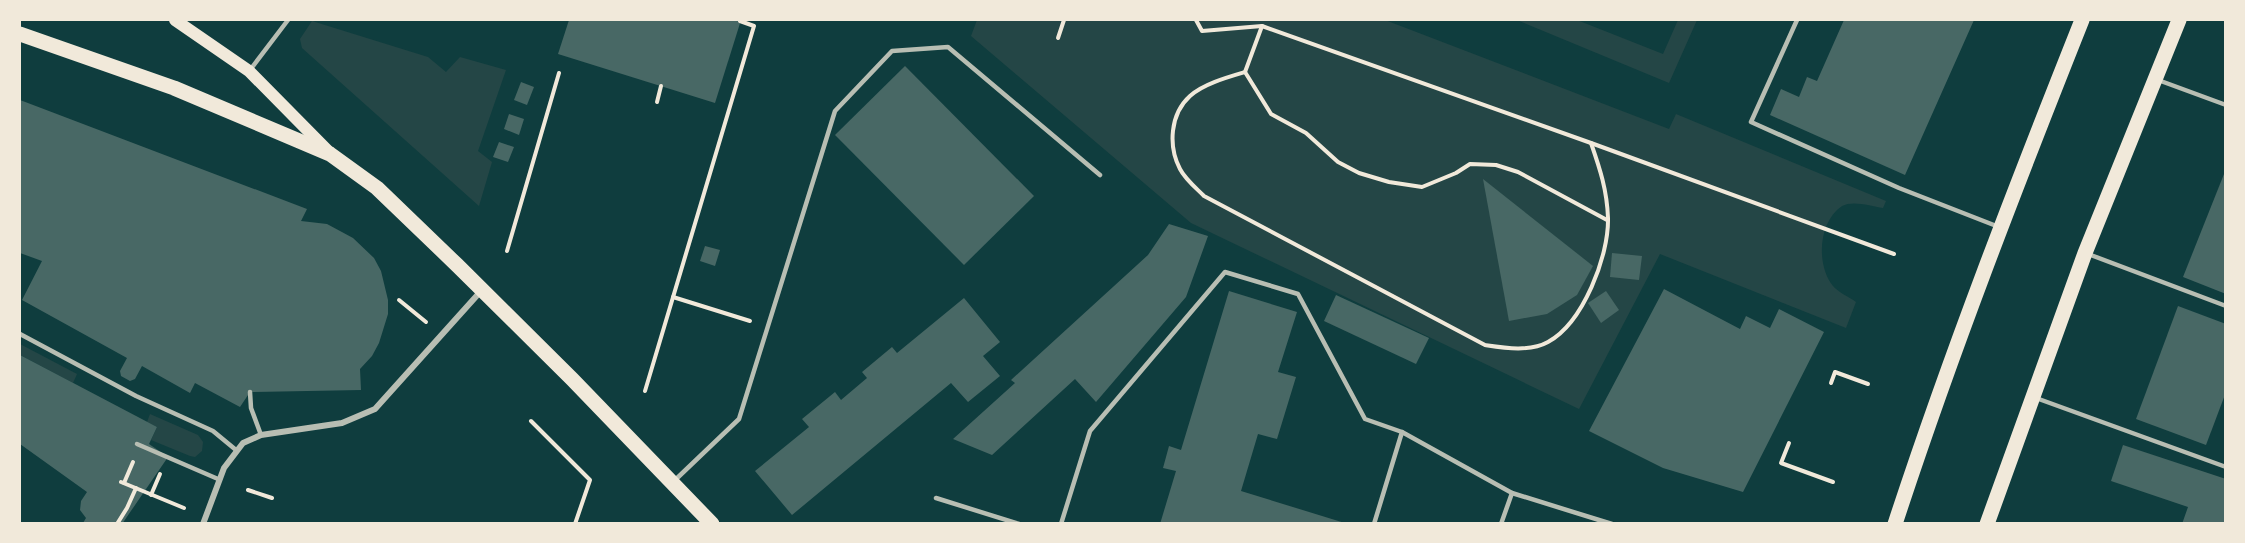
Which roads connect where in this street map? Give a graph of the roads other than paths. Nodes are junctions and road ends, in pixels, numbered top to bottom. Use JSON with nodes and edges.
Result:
{"nodes":[{"id":1,"x":175,"y":20,"type":"edge"},
{"id":2,"x":288,"y":20,"type":"edge"},
{"id":3,"x":1797,"y":20,"type":"edge"},
{"id":4,"x":2082,"y":20,"type":"edge"},
{"id":5,"x":2179,"y":20,"type":"edge"},
{"id":6,"x":20,"y":34,"type":"edge"},
{"id":7,"x":249,"y":71,"type":"junction"},
{"id":8,"x":2155,"y":79,"type":"junction"},
{"id":9,"x":2226,"y":105,"type":"edge"},
{"id":10,"x":330,"y":154,"type":"junction"},
{"id":11,"x":1100,"y":174,"type":"dead end"},
{"id":12,"x":1999,"y":228,"type":"junction"},
{"id":13,"x":2085,"y":253,"type":"junction"},
{"id":14,"x":482,"y":290,"type":"junction"},
{"id":15,"x":2226,"y":306,"type":"edge"},
{"id":16,"x":20,"y":334,"type":"edge"},
{"id":17,"x":250,"y":392,"type":"dead end"},
{"id":18,"x":2033,"y":397,"type":"junction"},
{"id":19,"x":1401,"y":432,"type":"junction"},
{"id":20,"x":261,"y":435,"type":"junction"},
{"id":21,"x":137,"y":444,"type":"dead end"},
{"id":22,"x":236,"y":450,"type":"junction"},
{"id":23,"x":2226,"y":467,"type":"edge"},
{"id":24,"x":218,"y":479,"type":"junction"},
{"id":25,"x":674,"y":482,"type":"junction"},
{"id":26,"x":1512,"y":493,"type":"junction"},
{"id":27,"x":936,"y":498,"type":"dead end"},
{"id":28,"x":203,"y":524,"type":"edge"},
{"id":29,"x":712,"y":524,"type":"edge"},
{"id":30,"x":1019,"y":524,"type":"edge"},
{"id":31,"x":1061,"y":524,"type":"edge"},
{"id":32,"x":1374,"y":524,"type":"edge"},
{"id":33,"x":1501,"y":524,"type":"edge"},
{"id":34,"x":1612,"y":524,"type":"edge"},
{"id":35,"x":1895,"y":524,"type":"edge"},
{"id":36,"x":1987,"y":524,"type":"edge"}],
"edges":[{"from":1,"to":7,"type":"main road"},
{"from":2,"to":7,"type":"lane"},
{"from":3,"to":12,"type":"lane"},
{"from":4,"to":12,"type":"main road"},
{"from":5,"to":8,"type":"main road"},
{"from":6,"to":10,"type":"main road"},
{"from":7,"to":10,"type":"main road"},
{"from":8,"to":9,"type":"lane"},
{"from":8,"to":13,"type":"main road"},
{"from":10,"to":14,"type":"main road"},
{"from":11,"to":25,"type":"lane"},
{"from":12,"to":35,"type":"main road"},
{"from":13,"to":15,"type":"lane"},
{"from":13,"to":18,"type":"main road"},
{"from":14,"to":20,"type":"street"},
{"from":14,"to":25,"type":"main road"},
{"from":16,"to":22,"type":"lane"},
{"from":17,"to":20,"type":"lane"},
{"from":18,"to":23,"type":"lane"},
{"from":18,"to":36,"type":"main road"},
{"from":19,"to":26,"type":"lane"},
{"from":19,"to":31,"type":"lane"},
{"from":19,"to":32,"type":"lane"},
{"from":20,"to":22,"type":"street"},
{"from":21,"to":24,"type":"lane"},
{"from":22,"to":24,"type":"street"},
{"from":24,"to":28,"type":"street"},
{"from":25,"to":29,"type":"main road"},
{"from":26,"to":33,"type":"lane"},
{"from":26,"to":34,"type":"lane"},
{"from":27,"to":30,"type":"lane"}]}
